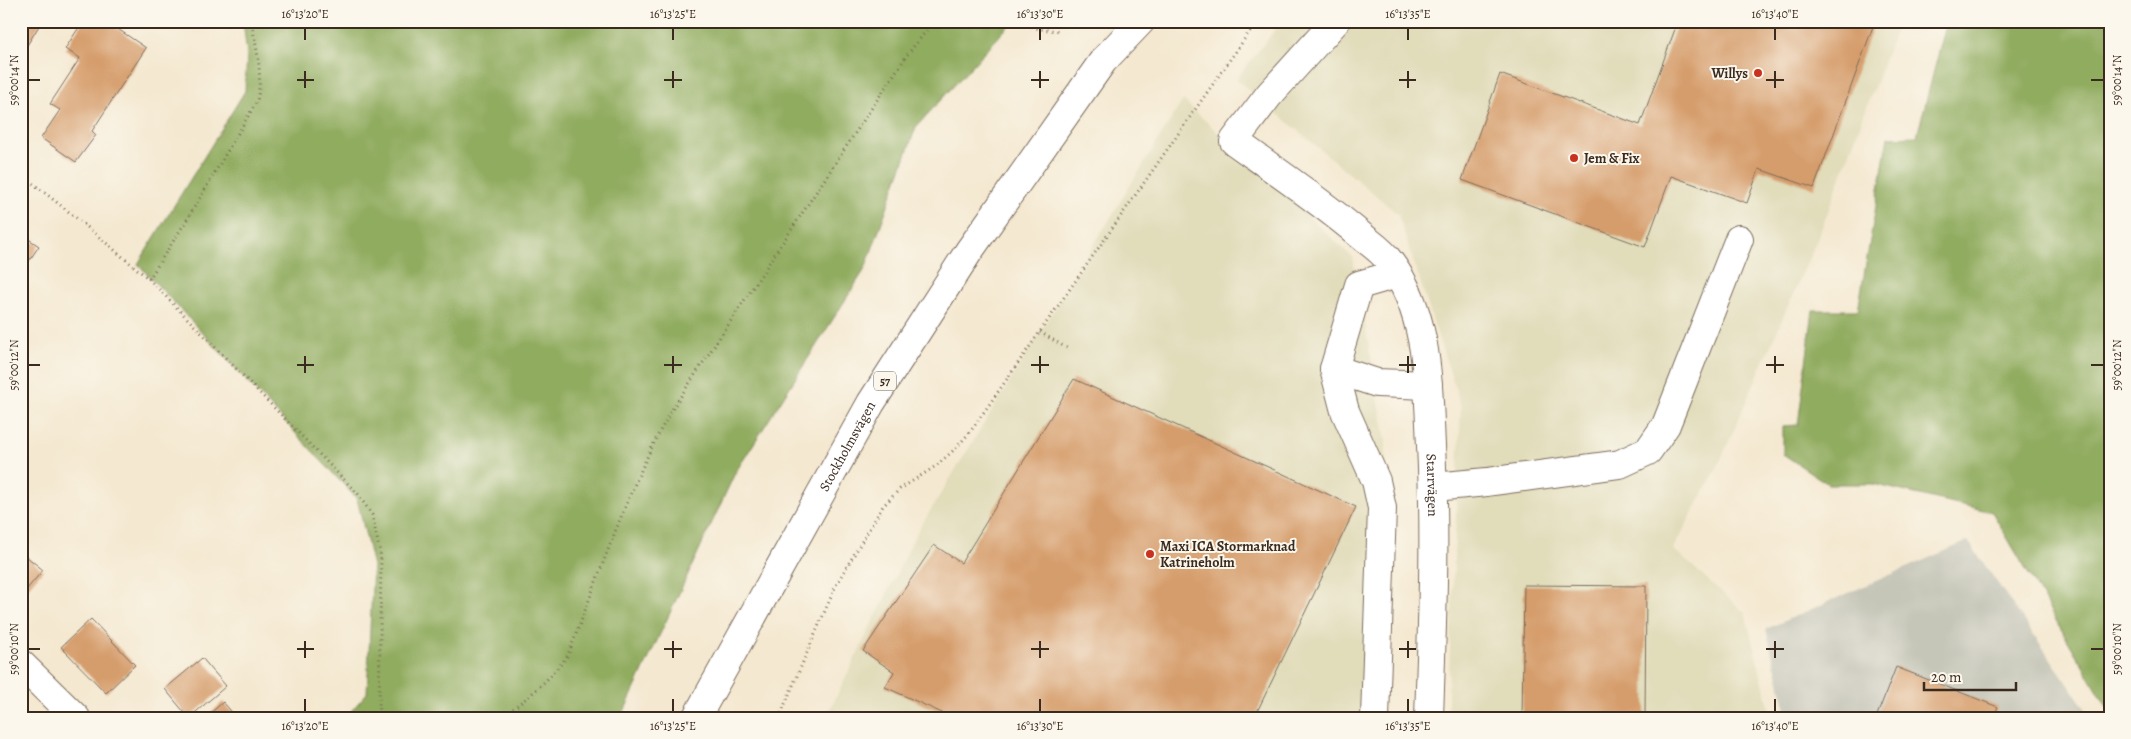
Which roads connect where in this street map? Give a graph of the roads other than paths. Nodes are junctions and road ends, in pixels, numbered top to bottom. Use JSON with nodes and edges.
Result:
{"nodes":[{"id":1,"x":1119,"y":21,"type":"edge"},
{"id":2,"x":1141,"y":21,"type":"edge"},
{"id":3,"x":1336,"y":21,"type":"edge"},
{"id":4,"x":1103,"y":61,"type":"junction"},
{"id":5,"x":1739,"y":239,"type":"dead end"},
{"id":6,"x":1393,"y":267,"type":"junction"},
{"id":7,"x":1334,"y":369,"type":"junction"},
{"id":8,"x":1428,"y":385,"type":"junction"},
{"id":9,"x":1434,"y":487,"type":"junction"},
{"id":10,"x":21,"y":664,"type":"edge"},
{"id":11,"x":76,"y":718,"type":"edge"},
{"id":12,"x":696,"y":718,"type":"edge"},
{"id":13,"x":1375,"y":718,"type":"edge"},
{"id":14,"x":1429,"y":718,"type":"edge"}],
"edges":[{"from":1,"to":4,"type":"main road","name":"Stockholmsvägen","number":"57"},
{"from":2,"to":4,"type":"main road","name":"Stockholmsvägen","number":"57"},
{"from":3,"to":6,"type":"main road"},
{"from":4,"to":12,"type":"main road","name":"Stockholmsvägen","number":"57"},
{"from":5,"to":9,"type":"main road"},
{"from":6,"to":7,"type":"main road"},
{"from":6,"to":8,"type":"main road","name":"Starrvägen"},
{"from":7,"to":8,"type":"main road"},
{"from":7,"to":13,"type":"main road"},
{"from":8,"to":9,"type":"main road","name":"Starrvägen"},
{"from":9,"to":14,"type":"main road","name":"Starrvägen"},
{"from":10,"to":11,"type":"main road"}]}
